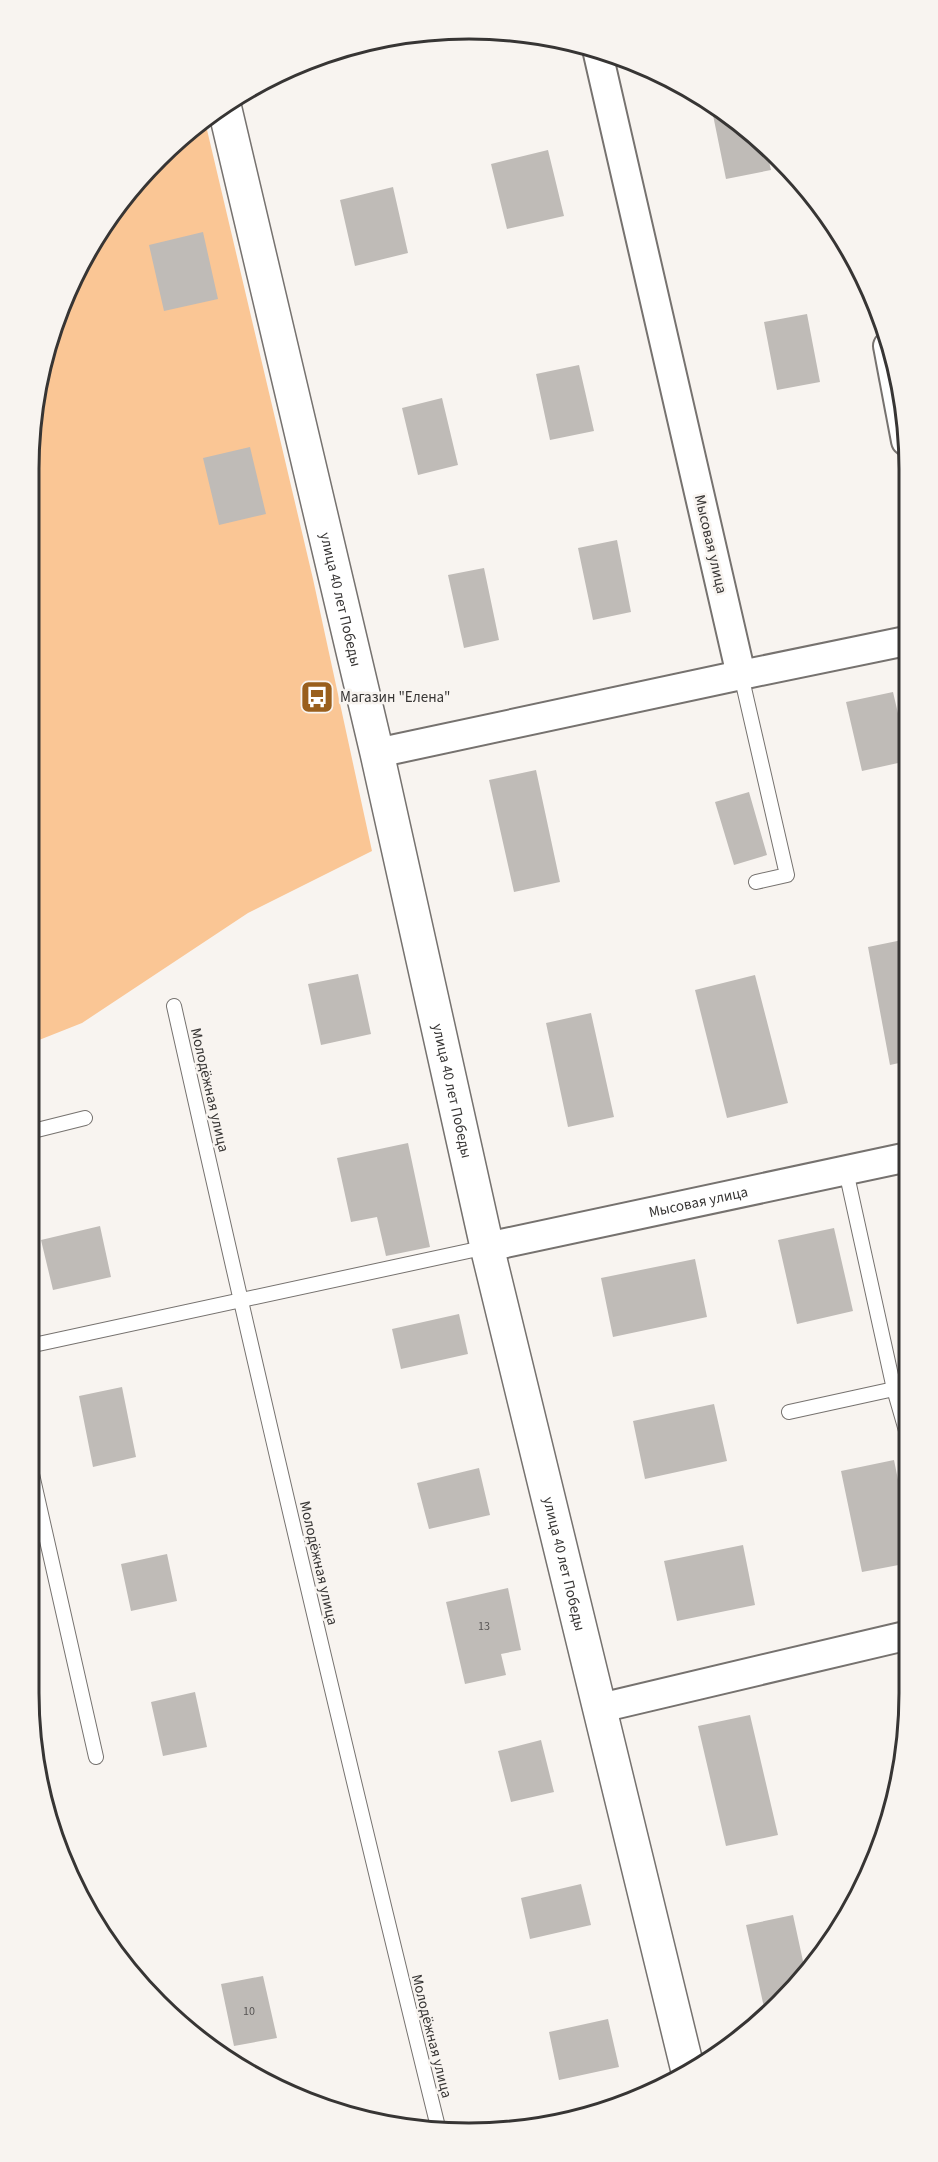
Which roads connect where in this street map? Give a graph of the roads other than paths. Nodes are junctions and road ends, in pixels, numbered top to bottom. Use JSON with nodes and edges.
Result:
{"nodes":[{"id":1,"x":599,"y":60,"type":"edge"},
{"id":2,"x":226,"y":114,"type":"edge"},
{"id":3,"x":899,"y":641,"type":"edge"},
{"id":4,"x":741,"y":675,"type":"junction"},
{"id":5,"x":377,"y":753,"type":"junction"},
{"id":6,"x":756,"y":882,"type":"dead end"},
{"id":7,"x":174,"y":1006,"type":"dead end"},
{"id":8,"x":85,"y":1118,"type":"dead end"},
{"id":9,"x":39,"y":1129,"type":"edge"},
{"id":10,"x":899,"y":1159,"type":"edge"},
{"id":11,"x":846,"y":1171,"type":"junction"},
{"id":12,"x":487,"y":1247,"type":"junction"},
{"id":13,"x":240,"y":1300,"type":"junction"},
{"id":14,"x":39,"y":1344,"type":"edge"},
{"id":15,"x":894,"y":1389,"type":"junction"},
{"id":16,"x":899,"y":1406,"type":"edge"},
{"id":17,"x":789,"y":1412,"type":"dead end"},
{"id":18,"x":39,"y":1509,"type":"edge"},
{"id":19,"x":899,"y":1637,"type":"edge"},
{"id":20,"x":600,"y":1708,"type":"junction"},
{"id":21,"x":96,"y":1757,"type":"dead end"},
{"id":22,"x":686,"y":2064,"type":"edge"},
{"id":23,"x":437,"y":2122,"type":"edge"}],
"edges":[{"from":1,"to":4,"type":"street","name":"Мысовая улица"},
{"from":2,"to":5,"type":"street","name":"улица 40 лет Победы"},
{"from":3,"to":4,"type":"street"},
{"from":4,"to":5,"type":"street"},
{"from":4,"to":6,"type":"lane"},
{"from":5,"to":12,"type":"street","name":"улица 40 лет Победы"},
{"from":7,"to":13,"type":"lane","name":"Молодёжная улица"},
{"from":8,"to":9,"type":"lane"},
{"from":10,"to":11,"type":"street","name":"Мысовая улица"},
{"from":11,"to":12,"type":"street","name":"Мысовая улица"},
{"from":11,"to":15,"type":"lane"},
{"from":12,"to":13,"type":"lane"},
{"from":12,"to":20,"type":"street","name":"улица 40 лет Победы"},
{"from":13,"to":14,"type":"lane"},
{"from":13,"to":23,"type":"lane","name":"Молодёжная улица"},
{"from":15,"to":16,"type":"lane"},
{"from":15,"to":17,"type":"lane"},
{"from":18,"to":21,"type":"lane"},
{"from":19,"to":20,"type":"street"},
{"from":20,"to":22,"type":"street","name":"улица 40 лет Победы"}]}
